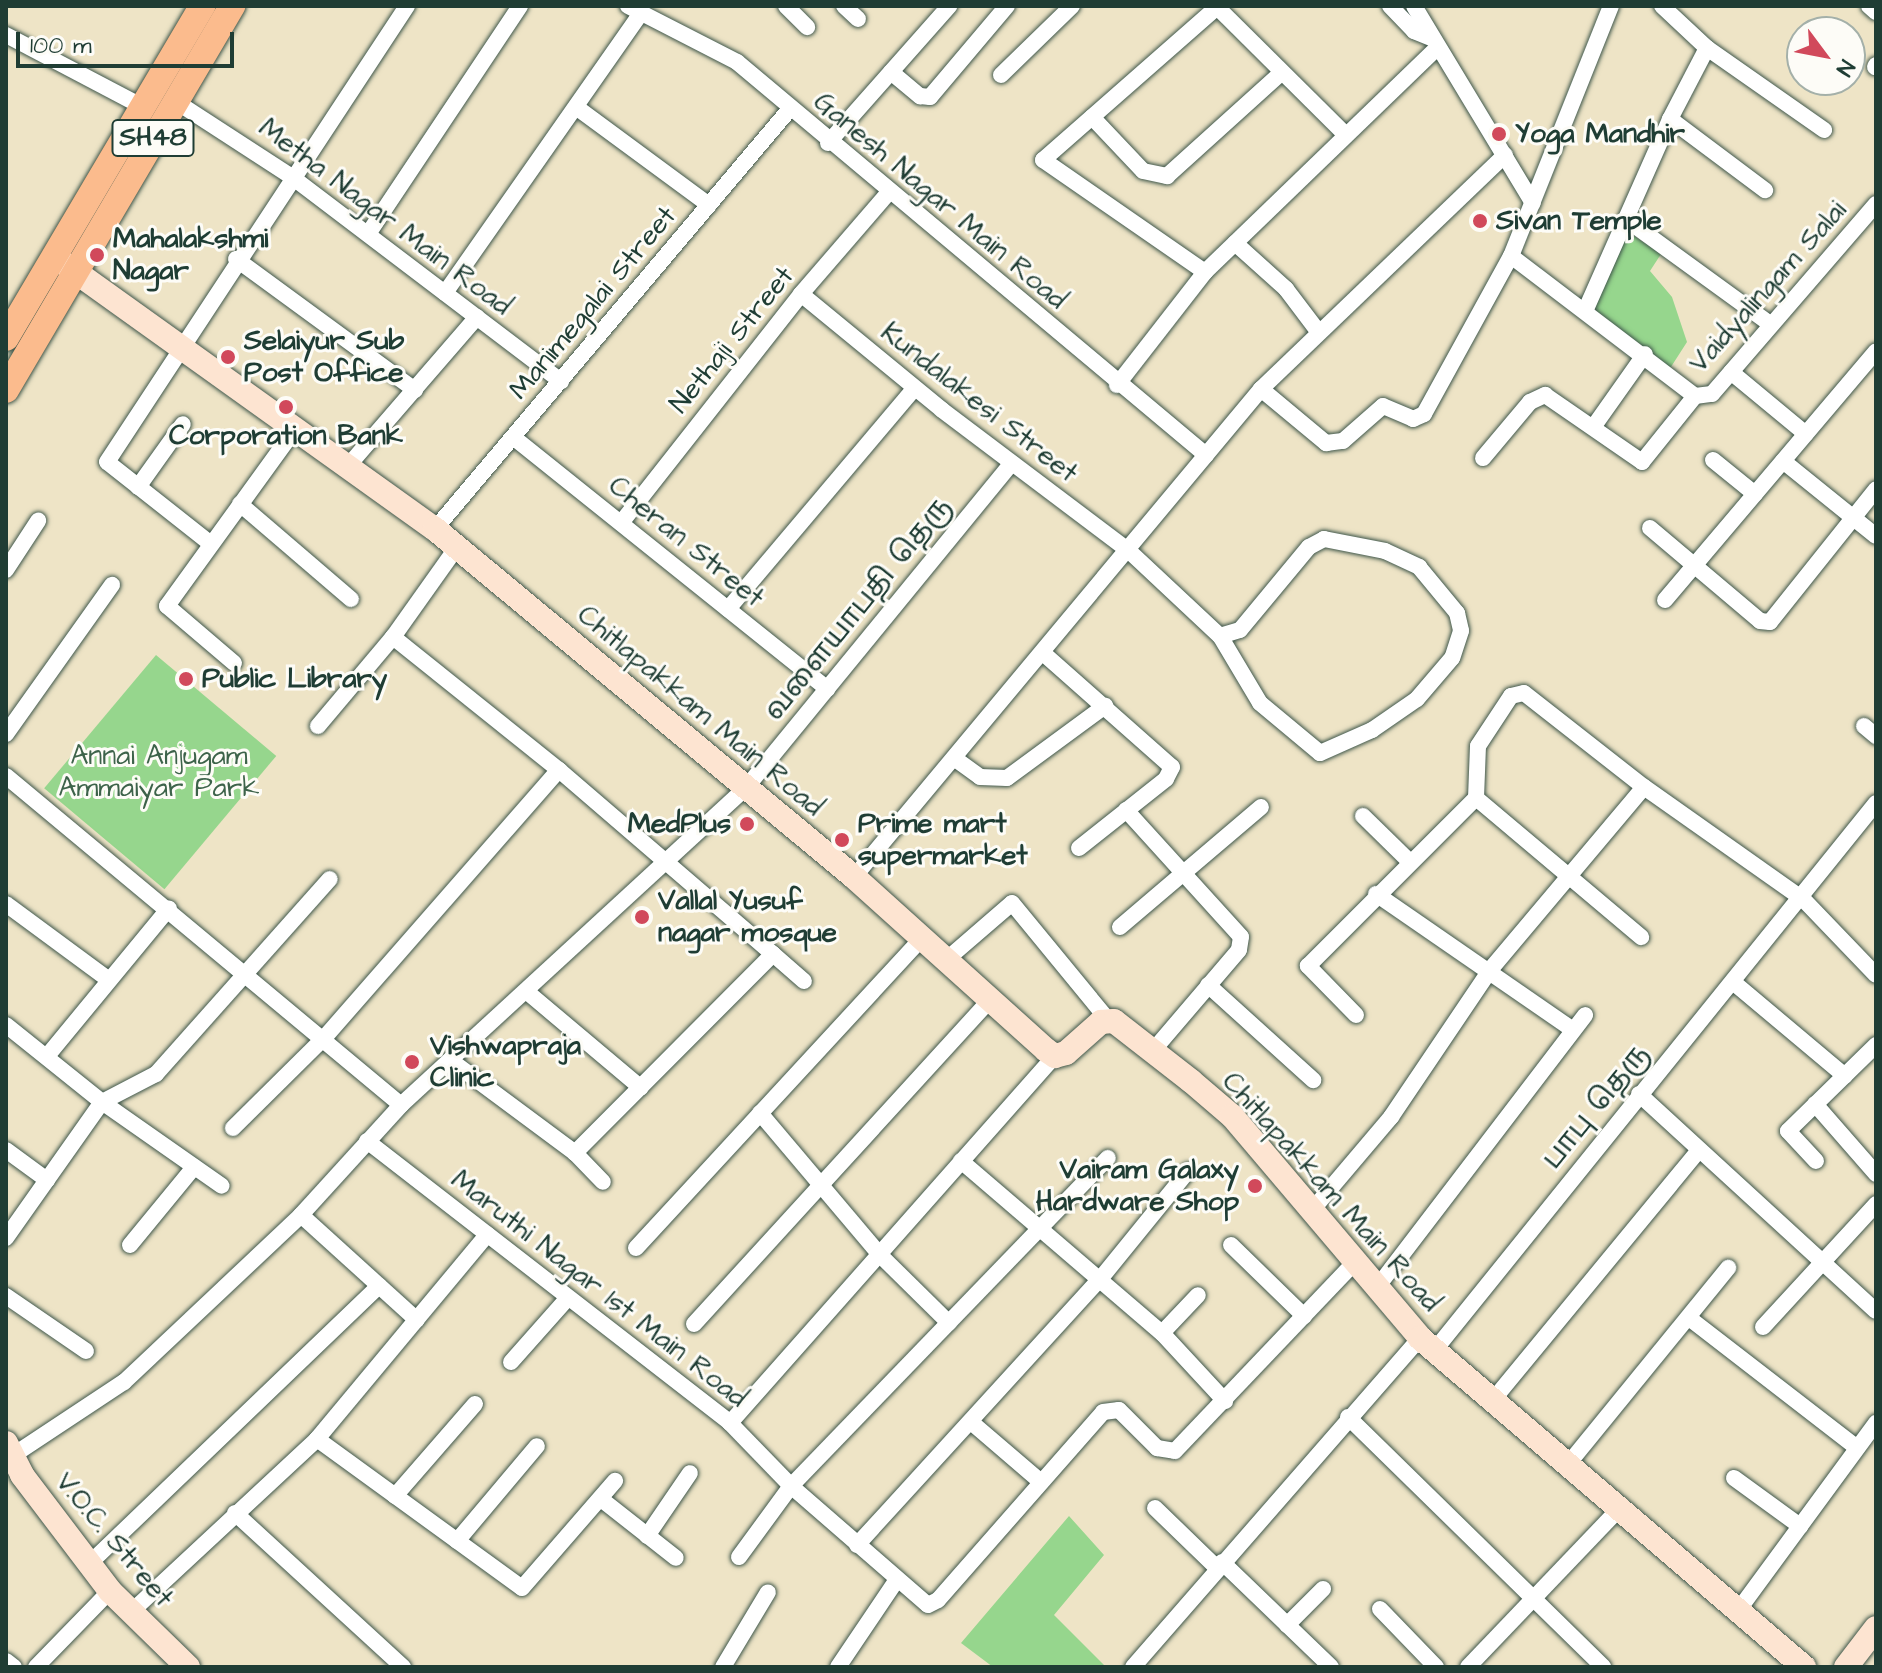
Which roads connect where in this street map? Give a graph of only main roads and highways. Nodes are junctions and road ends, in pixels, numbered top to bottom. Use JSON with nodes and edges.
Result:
{"nodes":[{"id":1,"x":202,"y":6,"type":"edge"},
{"id":2,"x":232,"y":6,"type":"edge"},
{"id":3,"x":64,"y":264,"type":"junction"},
{"id":4,"x":6,"y":338,"type":"edge"},
{"id":5,"x":6,"y":390,"type":"edge"}],
"edges":[{"from":1,"to":3,"type":"main road","number":"SH48"},
{"from":2,"to":3,"type":"main road","number":"SH48"},
{"from":3,"to":4,"type":"main road","number":"SH48"},
{"from":3,"to":5,"type":"main road","number":"SH48"}]}
